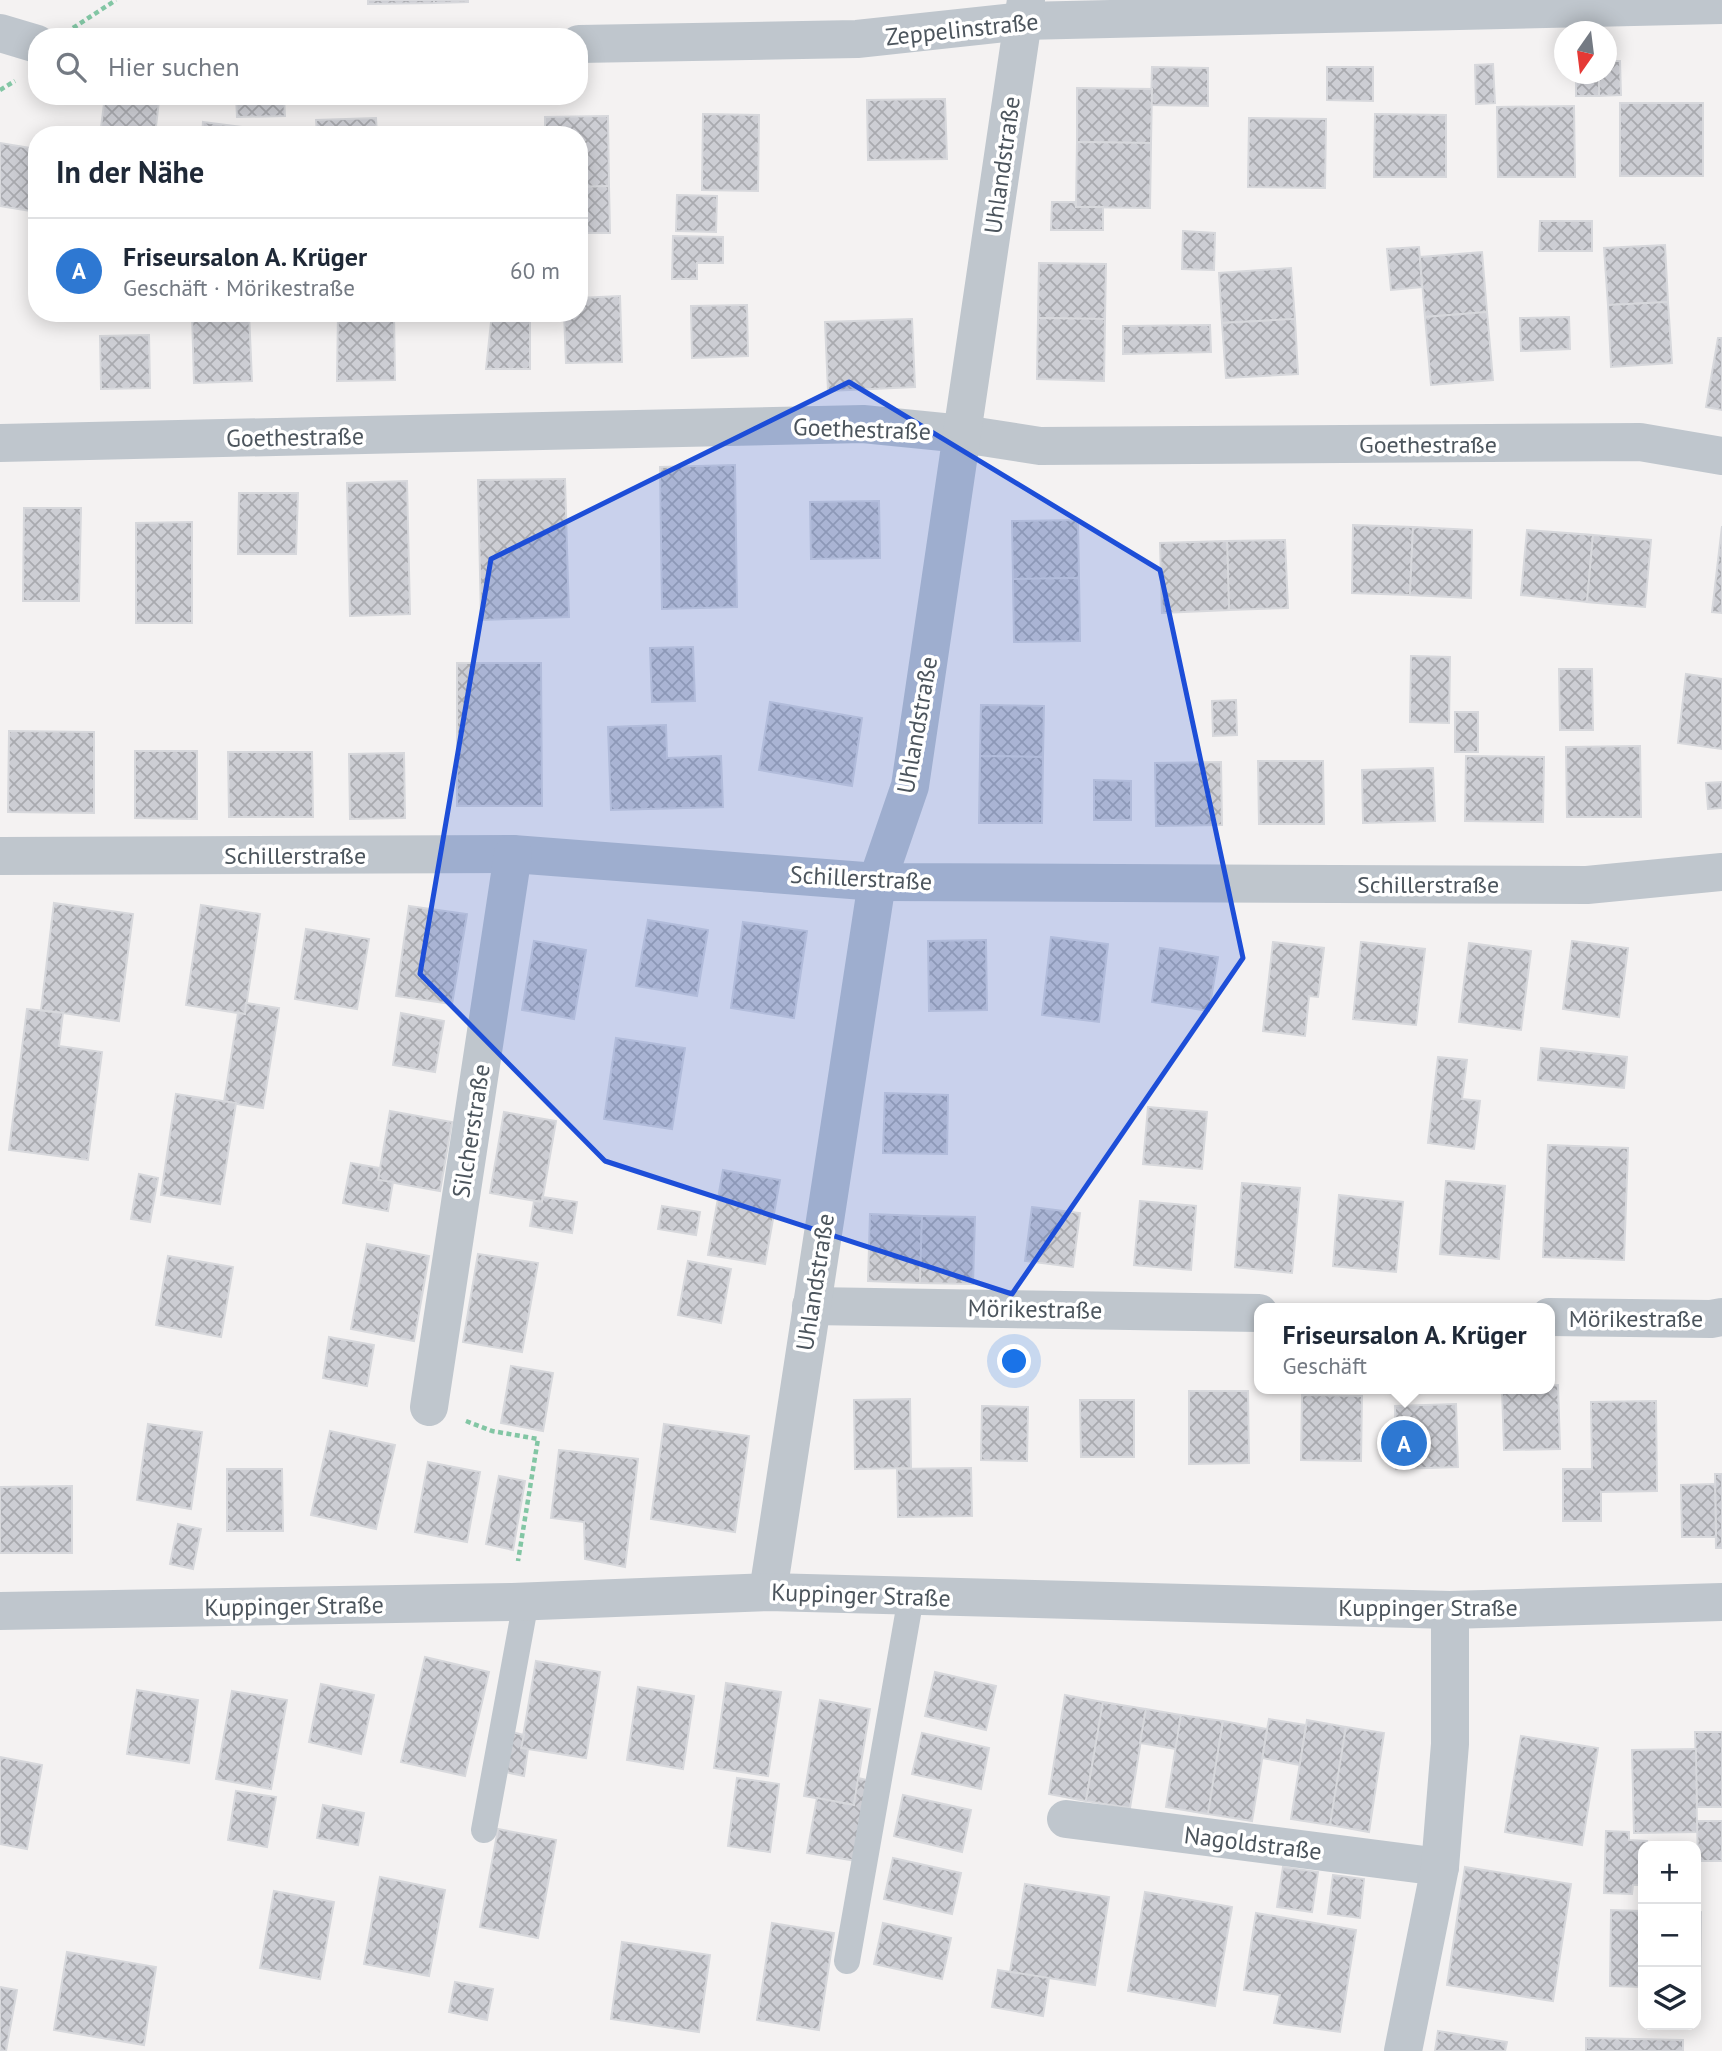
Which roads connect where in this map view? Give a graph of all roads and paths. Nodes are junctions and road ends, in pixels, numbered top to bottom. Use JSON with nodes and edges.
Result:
{"nodes":[{"id":1,"x":116,"y":0,"type":"edge"},
{"id":2,"x":1722,"y":5,"type":"edge"},
{"id":3,"x":1024,"y":10,"type":"edge"},
{"id":4,"x":68,"y":28,"type":"edge"},
{"id":5,"x":0,"y":33,"type":"edge"},
{"id":6,"x":28,"y":35,"type":"edge"},
{"id":7,"x":588,"y":44,"type":"edge"},
{"id":8,"x":963,"y":434,"type":"junction"},
{"id":9,"x":0,"y":443,"type":"edge"},
{"id":10,"x":1722,"y":456,"type":"edge"},
{"id":11,"x":513,"y":855,"type":"junction"},
{"id":12,"x":0,"y":856,"type":"edge"},
{"id":13,"x":1722,"y":873,"type":"edge"},
{"id":14,"x":877,"y":882,"type":"junction"},
{"id":15,"x":811,"y":1306,"type":"junction"},
{"id":16,"x":1254,"y":1313,"type":"edge"},
{"id":17,"x":1555,"y":1317,"type":"edge"},
{"id":18,"x":1722,"y":1317,"type":"edge"},
{"id":19,"x":429,"y":1407,"type":"joint"},
{"id":20,"x":768,"y":1592,"type":"junction"},
{"id":21,"x":911,"y":1597,"type":"junction"},
{"id":22,"x":519,"y":1602,"type":"junction"},
{"id":23,"x":1722,"y":1602,"type":"edge"},
{"id":24,"x":1450,"y":1610,"type":"junction"},
{"id":25,"x":0,"y":1611,"type":"edge"},
{"id":26,"x":1066,"y":1819,"type":"dead end"},
{"id":27,"x":484,"y":1830,"type":"dead end"},
{"id":28,"x":1440,"y":1867,"type":"junction"},
{"id":29,"x":846,"y":1961,"type":"dead end"},
{"id":30,"x":1403,"y":2051,"type":"edge"}],
"edges":[{"from":1,"to":4,"type":"path"},
{"from":2,"to":3,"type":"street","name":"Zeppelinstraße"},
{"from":3,"to":7,"type":"street","name":"Zeppelinstraße"},
{"from":3,"to":8,"type":"street","name":"Uhlandstraße"},
{"from":5,"to":6,"type":"street"},
{"from":8,"to":9,"type":"street","name":"Goethestraße"},
{"from":8,"to":10,"type":"street","name":"Goethestraße"},
{"from":8,"to":14,"type":"street","name":"Uhlandstraße"},
{"from":11,"to":12,"type":"street","name":"Schillerstraße"},
{"from":11,"to":14,"type":"street","name":"Schillerstraße"},
{"from":11,"to":19,"type":"street","name":"Silcherstraße"},
{"from":13,"to":14,"type":"street","name":"Schillerstraße"},
{"from":14,"to":15,"type":"street","name":"Uhlandstraße"},
{"from":15,"to":16,"type":"street","name":"Mörikestraße"},
{"from":15,"to":20,"type":"street","name":"Uhlandstraße"},
{"from":17,"to":18,"type":"street","name":"Mörikestraße"},
{"from":19,"to":22,"type":"path"},
{"from":20,"to":21,"type":"street","name":"Kuppinger Straße"},
{"from":20,"to":22,"type":"street","name":"Kuppinger Straße"},
{"from":21,"to":24,"type":"street","name":"Kuppinger Straße"},
{"from":21,"to":29,"type":"lane"},
{"from":22,"to":25,"type":"street","name":"Kuppinger Straße"},
{"from":22,"to":27,"type":"lane"},
{"from":23,"to":24,"type":"street","name":"Kuppinger Straße"},
{"from":24,"to":28,"type":"street"},
{"from":26,"to":28,"type":"street","name":"Nagoldstraße"},
{"from":28,"to":30,"type":"street"}]}
